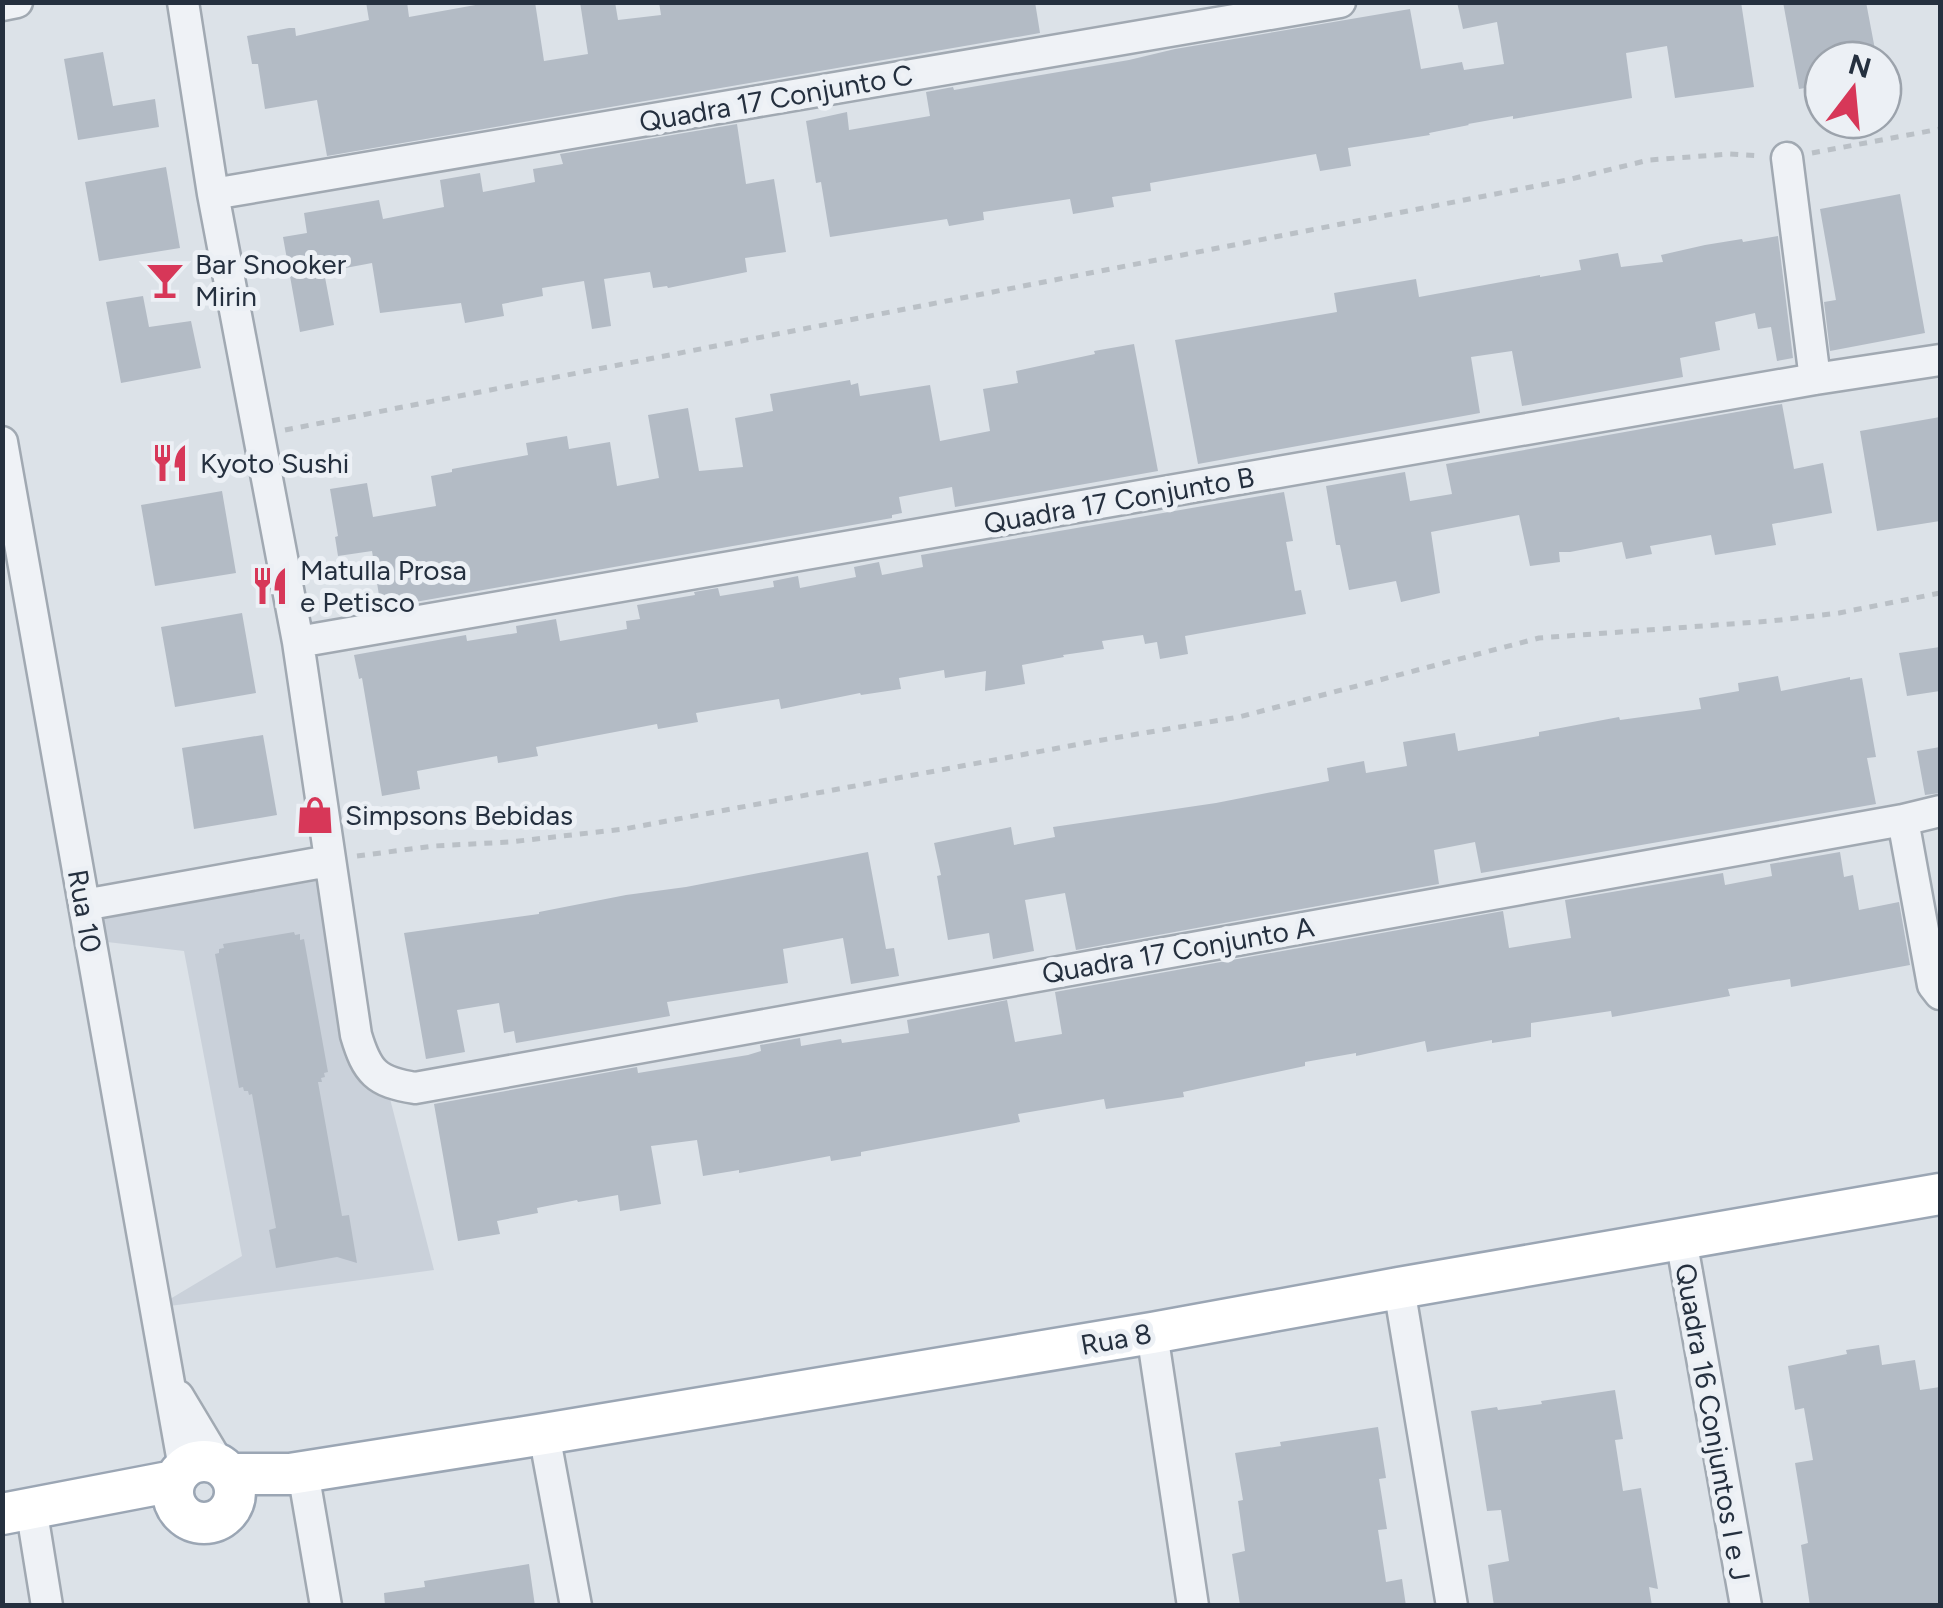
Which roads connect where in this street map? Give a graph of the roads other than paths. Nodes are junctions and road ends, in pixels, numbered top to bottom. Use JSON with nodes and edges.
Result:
{"nodes":[{"id":1,"x":17,"y":2,"type":"edge"},
{"id":2,"x":183,"y":2,"type":"edge"},
{"id":3,"x":1340,"y":2,"type":"edge"},
{"id":4,"x":2,"y":4,"type":"edge"},
{"id":5,"x":1787,"y":158,"type":"road end"},
{"id":6,"x":213,"y":194,"type":"junction"},
{"id":7,"x":1940,"y":360,"type":"edge"},
{"id":8,"x":1815,"y":380,"type":"junction"},
{"id":9,"x":4,"y":457,"type":"edge"},
{"id":10,"x":298,"y":642,"type":"junction"},
{"id":11,"x":1940,"y":811,"type":"edge"},
{"id":12,"x":1903,"y":820,"type":"junction"},
{"id":13,"x":329,"y":861,"type":"junction"},
{"id":14,"x":84,"y":905,"type":"junction"},
{"id":15,"x":1940,"y":994,"type":"edge"},
{"id":16,"x":1940,"y":1194,"type":"edge"},
{"id":17,"x":1680,"y":1239,"type":"junction"},
{"id":18,"x":1399,"y":1288,"type":"junction"},
{"id":19,"x":1152,"y":1333,"type":"junction"},
{"id":20,"x":544,"y":1434,"type":"junction"},
{"id":21,"x":297,"y":1473,"type":"junction"},
{"id":22,"x":204,"y":1484,"type":"junction"},
{"id":23,"x":17,"y":1510,"type":"edge"},
{"id":24,"x":47,"y":1606,"type":"edge"},
{"id":25,"x":326,"y":1606,"type":"edge"},
{"id":26,"x":576,"y":1606,"type":"edge"},
{"id":27,"x":1193,"y":1606,"type":"edge"},
{"id":28,"x":1452,"y":1606,"type":"edge"},
{"id":29,"x":1746,"y":1606,"type":"edge"}],
"edges":[{"from":1,"to":4,"type":"street"},
{"from":2,"to":6,"type":"street"},
{"from":3,"to":6,"type":"street","name":"Quadra 17 Conjunto C"},
{"from":5,"to":8,"type":"street"},
{"from":6,"to":10,"type":"street"},
{"from":7,"to":8,"type":"street","name":"Quadra 17 Conjunto B"},
{"from":8,"to":10,"type":"street","name":"Quadra 17 Conjunto B"},
{"from":9,"to":14,"type":"street","name":"Rua 10"},
{"from":10,"to":13,"type":"street"},
{"from":11,"to":12,"type":"street","name":"Quadra 17 Conjunto A"},
{"from":12,"to":13,"type":"street","name":"Quadra 17 Conjunto A"},
{"from":12,"to":15,"type":"street"},
{"from":13,"to":14,"type":"street"},
{"from":14,"to":22,"type":"street","name":"Rua 10"},
{"from":16,"to":17,"type":"main road","name":"Rua 8"},
{"from":17,"to":18,"type":"main road","name":"Rua 8"},
{"from":17,"to":29,"type":"street","name":"Quadra 16 Conjuntos I e J"},
{"from":18,"to":19,"type":"main road","name":"Rua 8"},
{"from":18,"to":28,"type":"street"},
{"from":19,"to":20,"type":"main road","name":"Rua 8"},
{"from":19,"to":27,"type":"street"},
{"from":20,"to":21,"type":"main road","name":"Rua 8"},
{"from":20,"to":26,"type":"street"},
{"from":21,"to":22,"type":"main road","name":"Rua 8"},
{"from":21,"to":25,"type":"street"},
{"from":22,"to":23,"type":"main road","name":"Rua 8"},
{"from":23,"to":24,"type":"street"}]}
